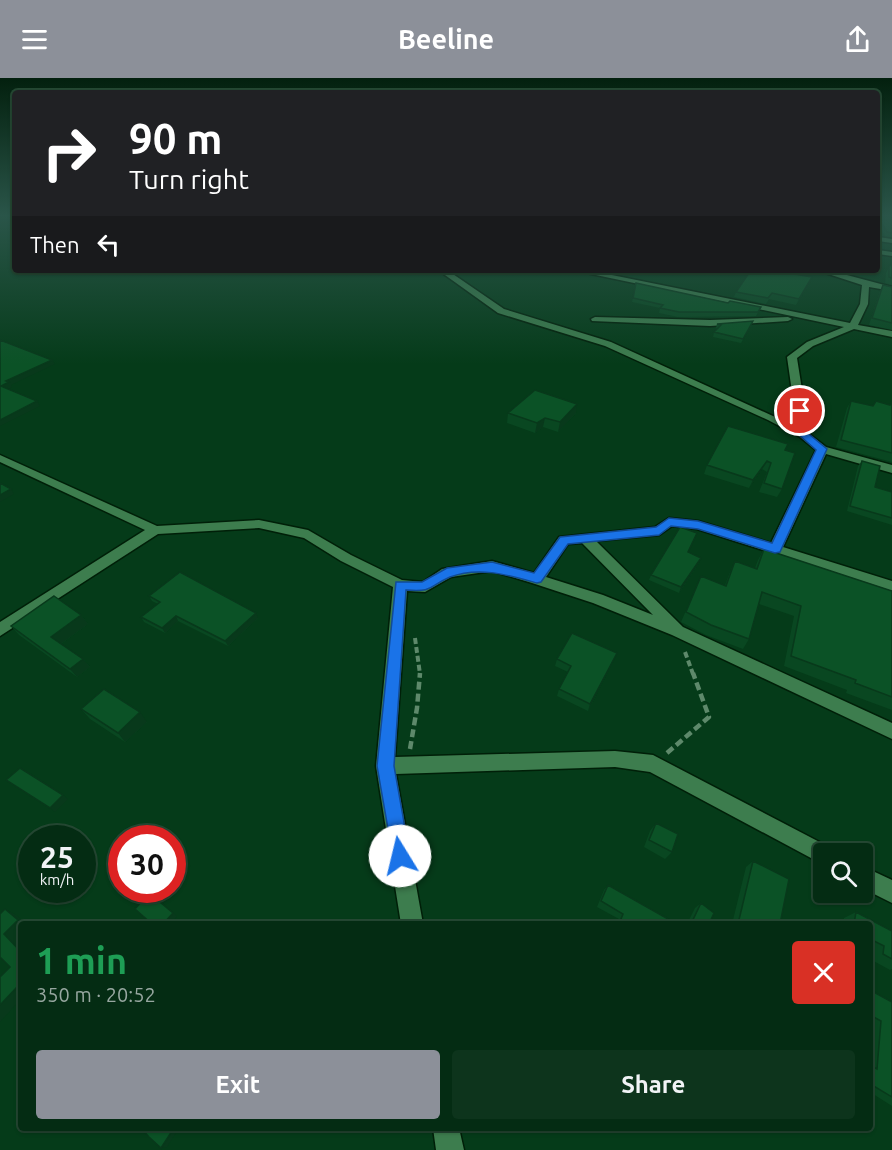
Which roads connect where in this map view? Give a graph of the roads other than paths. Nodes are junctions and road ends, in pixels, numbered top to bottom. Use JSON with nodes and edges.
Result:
{"nodes":[{"id":1,"x":446,"y":273,"type":"edge"},
{"id":2,"x":591,"y":273,"type":"edge"},
{"id":3,"x":830,"y":273,"type":"edge"},
{"id":4,"x":866,"y":284,"type":"junction"},
{"id":5,"x":892,"y":289,"type":"edge"},
{"id":6,"x":797,"y":315,"type":"junction"},
{"id":7,"x":595,"y":319,"type":"dead end"},
{"id":8,"x":853,"y":326,"type":"junction"},
{"id":9,"x":892,"y":334,"type":"edge"},
{"id":10,"x":804,"y":435,"type":"junction"},
{"id":11,"x":822,"y":449,"type":"junction"},
{"id":12,"x":0,"y":458,"type":"edge"},
{"id":13,"x":892,"y":469,"type":"edge"},
{"id":14,"x":155,"y":530,"type":"junction"},
{"id":15,"x":586,"y":539,"type":"junction"},
{"id":16,"x":775,"y":549,"type":"junction"},
{"id":17,"x":537,"y":579,"type":"junction"},
{"id":18,"x":400,"y":585,"type":"junction"},
{"id":19,"x":892,"y":586,"type":"edge"},
{"id":20,"x":0,"y":630,"type":"edge"},
{"id":21,"x":678,"y":632,"type":"junction"},
{"id":22,"x":892,"y":731,"type":"edge"},
{"id":23,"x":385,"y":766,"type":"junction"},
{"id":24,"x":813,"y":849,"type":"edge"},
{"id":25,"x":873,"y":882,"type":"edge"},
{"id":26,"x":892,"y":892,"type":"edge"},
{"id":27,"x":411,"y":921,"type":"edge"},
{"id":28,"x":447,"y":1131,"type":"edge"},
{"id":29,"x":450,"y":1150,"type":"edge"}],
"edges":[{"from":1,"to":10,"type":"street"},
{"from":2,"to":6,"type":"street"},
{"from":3,"to":4,"type":"street"},
{"from":4,"to":5,"type":"street"},
{"from":4,"to":8,"type":"street"},
{"from":6,"to":7,"type":"street"},
{"from":6,"to":8,"type":"street"},
{"from":8,"to":9,"type":"street"},
{"from":8,"to":10,"type":"street"},
{"from":10,"to":11,"type":"street"},
{"from":11,"to":13,"type":"street"},
{"from":11,"to":16,"type":"street"},
{"from":12,"to":14,"type":"street"},
{"from":14,"to":18,"type":"street"},
{"from":14,"to":20,"type":"street"},
{"from":15,"to":16,"type":"street"},
{"from":15,"to":17,"type":"street"},
{"from":15,"to":21,"type":"street"},
{"from":16,"to":19,"type":"street"},
{"from":17,"to":18,"type":"street"},
{"from":17,"to":21,"type":"street"},
{"from":18,"to":23,"type":"street"},
{"from":21,"to":22,"type":"street"},
{"from":23,"to":24,"type":"street"},
{"from":23,"to":27,"type":"street"},
{"from":25,"to":26,"type":"street"},
{"from":28,"to":29,"type":"street"}]}
